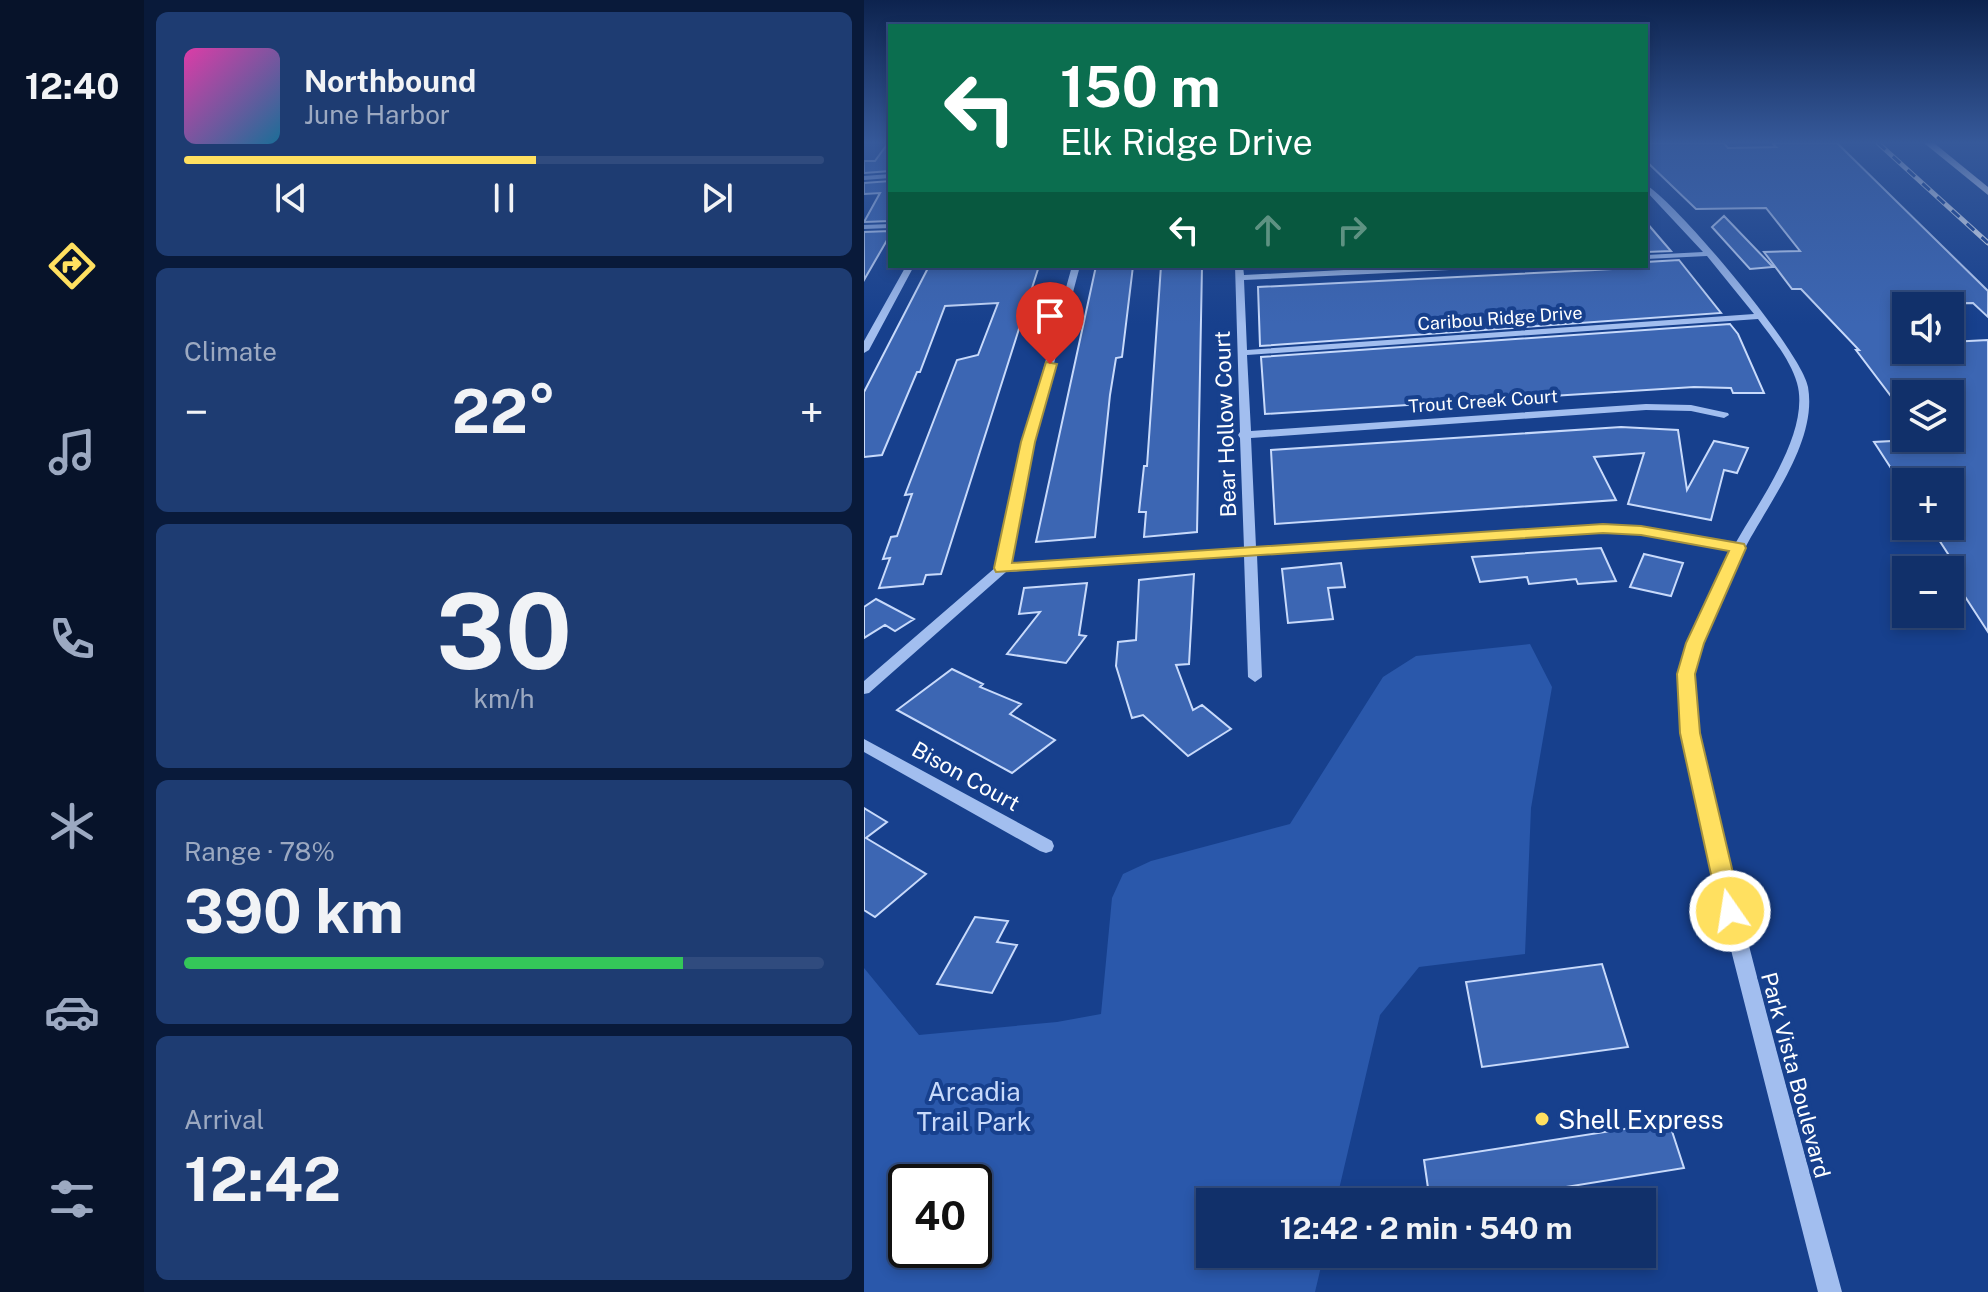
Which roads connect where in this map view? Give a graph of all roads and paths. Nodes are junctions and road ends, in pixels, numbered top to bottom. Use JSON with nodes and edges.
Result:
{"nodes":[{"id":1,"x":1661,"y":203,"type":"edge"},
{"id":2,"x":888,"y":226,"type":"edge"},
{"id":3,"x":864,"y":227,"type":"edge"},
{"id":4,"x":1707,"y":254,"type":"junction"},
{"id":5,"x":1648,"y":257,"type":"edge"},
{"id":6,"x":909,"y":268,"type":"edge"},
{"id":7,"x":1075,"y":268,"type":"edge"},
{"id":8,"x":1393,"y":268,"type":"edge"},
{"id":9,"x":1240,"y":272,"type":"edge"},
{"id":10,"x":1760,"y":316,"type":"junction"},
{"id":11,"x":864,"y":350,"type":"edge"},
{"id":12,"x":1241,"y":353,"type":"junction"},
{"id":13,"x":1724,"y":415,"type":"dead end"},
{"id":14,"x":1243,"y":435,"type":"junction"},
{"id":15,"x":1738,"y":548,"type":"junction"},
{"id":16,"x":1251,"y":552,"type":"junction"},
{"id":17,"x":1002,"y":568,"type":"junction"},
{"id":18,"x":1255,"y":677,"type":"dead end"},
{"id":19,"x":864,"y":689,"type":"edge"},
{"id":20,"x":864,"y":745,"type":"edge"},
{"id":21,"x":1046,"y":846,"type":"dead end"},
{"id":22,"x":1830,"y":1292,"type":"edge"}],
"edges":[{"from":1,"to":4,"type":"street","name":"Park Vista Boulevard"},
{"from":2,"to":3,"type":"street"},
{"from":4,"to":5,"type":"street"},
{"from":4,"to":10,"type":"street","name":"Park Vista Boulevard"},
{"from":6,"to":11,"type":"street"},
{"from":7,"to":17,"type":"street"},
{"from":8,"to":9,"type":"street"},
{"from":9,"to":12,"type":"street","name":"Bear Hollow Court"},
{"from":10,"to":12,"type":"street","name":"Caribou Ridge Drive"},
{"from":10,"to":15,"type":"street","name":"Park Vista Boulevard"},
{"from":12,"to":14,"type":"street","name":"Bear Hollow Court"},
{"from":13,"to":14,"type":"street","name":"Trout Creek Court"},
{"from":14,"to":16,"type":"street","name":"Bear Hollow Court"},
{"from":15,"to":16,"type":"street"},
{"from":15,"to":22,"type":"street","name":"Park Vista Boulevard"},
{"from":16,"to":17,"type":"street"},
{"from":16,"to":18,"type":"street","name":"Bear Hollow Court"},
{"from":17,"to":19,"type":"street"},
{"from":20,"to":21,"type":"street","name":"Bison Court"}]}
